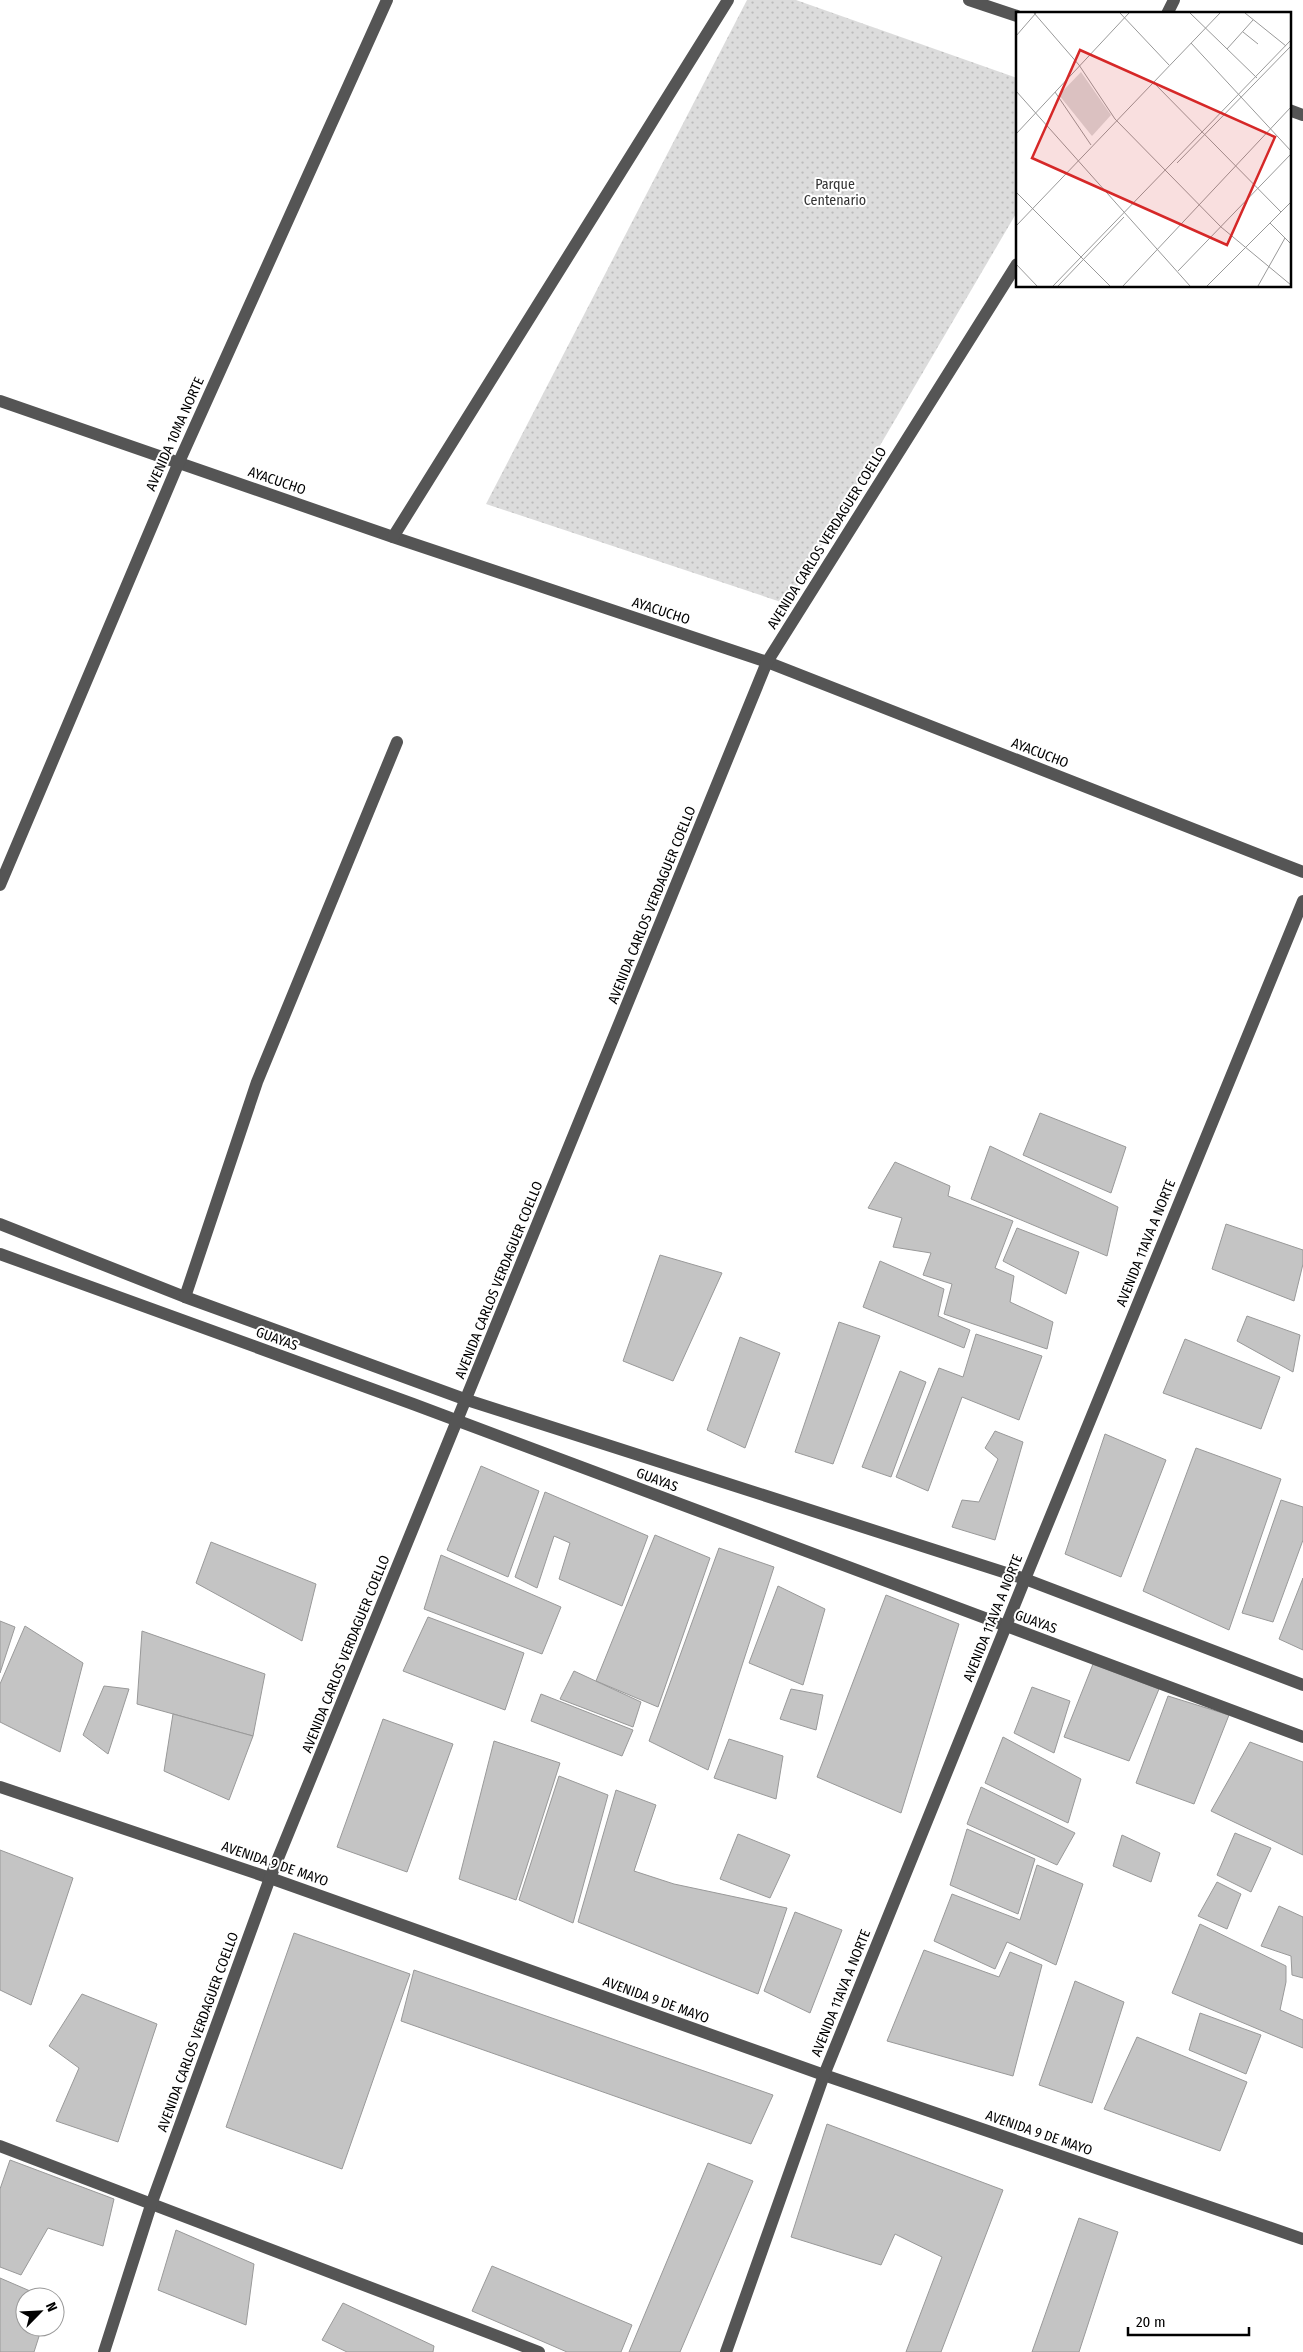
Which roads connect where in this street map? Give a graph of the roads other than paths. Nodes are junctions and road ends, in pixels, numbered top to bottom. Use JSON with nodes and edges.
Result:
{"nodes":[{"id":1,"x":387,"y":0,"type":"edge"},
{"id":2,"x":728,"y":0,"type":"edge"},
{"id":3,"x":969,"y":0,"type":"edge"},
{"id":4,"x":1174,"y":0,"type":"edge"},
{"id":5,"x":1168,"y":12,"type":"edge"},
{"id":6,"x":1016,"y":16,"type":"edge"},
{"id":7,"x":1290,"y":110,"type":"edge"},
{"id":8,"x":1303,"y":115,"type":"edge"},
{"id":9,"x":1016,"y":266,"type":"edge"},
{"id":10,"x":0,"y":401,"type":"edge"},
{"id":11,"x":178,"y":462,"type":"junction"},
{"id":12,"x":393,"y":537,"type":"junction"},
{"id":13,"x":767,"y":662,"type":"junction"},
{"id":14,"x":397,"y":742,"type":"dead end"},
{"id":15,"x":1303,"y":872,"type":"edge"},
{"id":16,"x":0,"y":884,"type":"edge"},
{"id":17,"x":1303,"y":900,"type":"edge"},
{"id":18,"x":0,"y":1224,"type":"edge"},
{"id":19,"x":0,"y":1254,"type":"edge"},
{"id":20,"x":185,"y":1297,"type":"junction"},
{"id":21,"x":467,"y":1400,"type":"junction"},
{"id":22,"x":458,"y":1421,"type":"junction"},
{"id":23,"x":1024,"y":1579,"type":"junction"},
{"id":24,"x":1006,"y":1627,"type":"junction"},
{"id":25,"x":1303,"y":1685,"type":"edge"},
{"id":26,"x":1303,"y":1737,"type":"edge"},
{"id":27,"x":0,"y":1787,"type":"edge"},
{"id":28,"x":270,"y":1878,"type":"junction"},
{"id":29,"x":824,"y":2076,"type":"junction"},
{"id":30,"x":0,"y":2146,"type":"edge"},
{"id":31,"x":152,"y":2202,"type":"junction"},
{"id":32,"x":1303,"y":2239,"type":"edge"},
{"id":33,"x":104,"y":2352,"type":"edge"},
{"id":34,"x":539,"y":2352,"type":"edge"},
{"id":35,"x":726,"y":2352,"type":"edge"}],
"edges":[{"from":1,"to":11,"type":"street","name":"AVENIDA 10MA NORTE"},
{"from":2,"to":12,"type":"street"},
{"from":3,"to":6,"type":"street"},
{"from":4,"to":5,"type":"street"},
{"from":7,"to":8,"type":"street"},
{"from":9,"to":13,"type":"street","name":"AVENIDA CARLOS VERDAGUER COELLO"},
{"from":10,"to":11,"type":"street","name":"AYACUCHO"},
{"from":11,"to":12,"type":"street","name":"AYACUCHO"},
{"from":11,"to":16,"type":"street","name":"AVENIDA 10MA NORTE"},
{"from":12,"to":13,"type":"street","name":"AYACUCHO"},
{"from":13,"to":15,"type":"street","name":"AYACUCHO"},
{"from":13,"to":21,"type":"street","name":"AVENIDA CARLOS VERDAGUER COELLO"},
{"from":14,"to":20,"type":"street"},
{"from":17,"to":23,"type":"street","name":"AVENIDA 11AVA A NORTE"},
{"from":18,"to":20,"type":"street","name":"GUAYAS"},
{"from":19,"to":22,"type":"street","name":"GUAYAS"},
{"from":20,"to":21,"type":"street","name":"GUAYAS"},
{"from":21,"to":22,"type":"street","name":"AVENIDA CARLOS VERDAGUER COELLO"},
{"from":21,"to":23,"type":"street","name":"GUAYAS"},
{"from":22,"to":24,"type":"street","name":"GUAYAS"},
{"from":22,"to":28,"type":"street","name":"AVENIDA CARLOS VERDAGUER COELLO"},
{"from":23,"to":24,"type":"street","name":"AVENIDA 11AVA A NORTE"},
{"from":23,"to":25,"type":"street","name":"GUAYAS"},
{"from":24,"to":26,"type":"street","name":"GUAYAS"},
{"from":24,"to":29,"type":"street","name":"AVENIDA 11AVA A NORTE"},
{"from":27,"to":28,"type":"street","name":"AVENIDA 9 DE MAYO"},
{"from":28,"to":29,"type":"street","name":"AVENIDA 9 DE MAYO"},
{"from":28,"to":31,"type":"street","name":"AVENIDA CARLOS VERDAGUER COELLO"},
{"from":29,"to":32,"type":"street","name":"AVENIDA 9 DE MAYO"},
{"from":29,"to":35,"type":"street","name":"AVENIDA 11AVA A NORTE"},
{"from":30,"to":31,"type":"street"},
{"from":31,"to":33,"type":"street","name":"AVENIDA CARLOS VERDAGUER COELLO"},
{"from":31,"to":34,"type":"street"}]}
